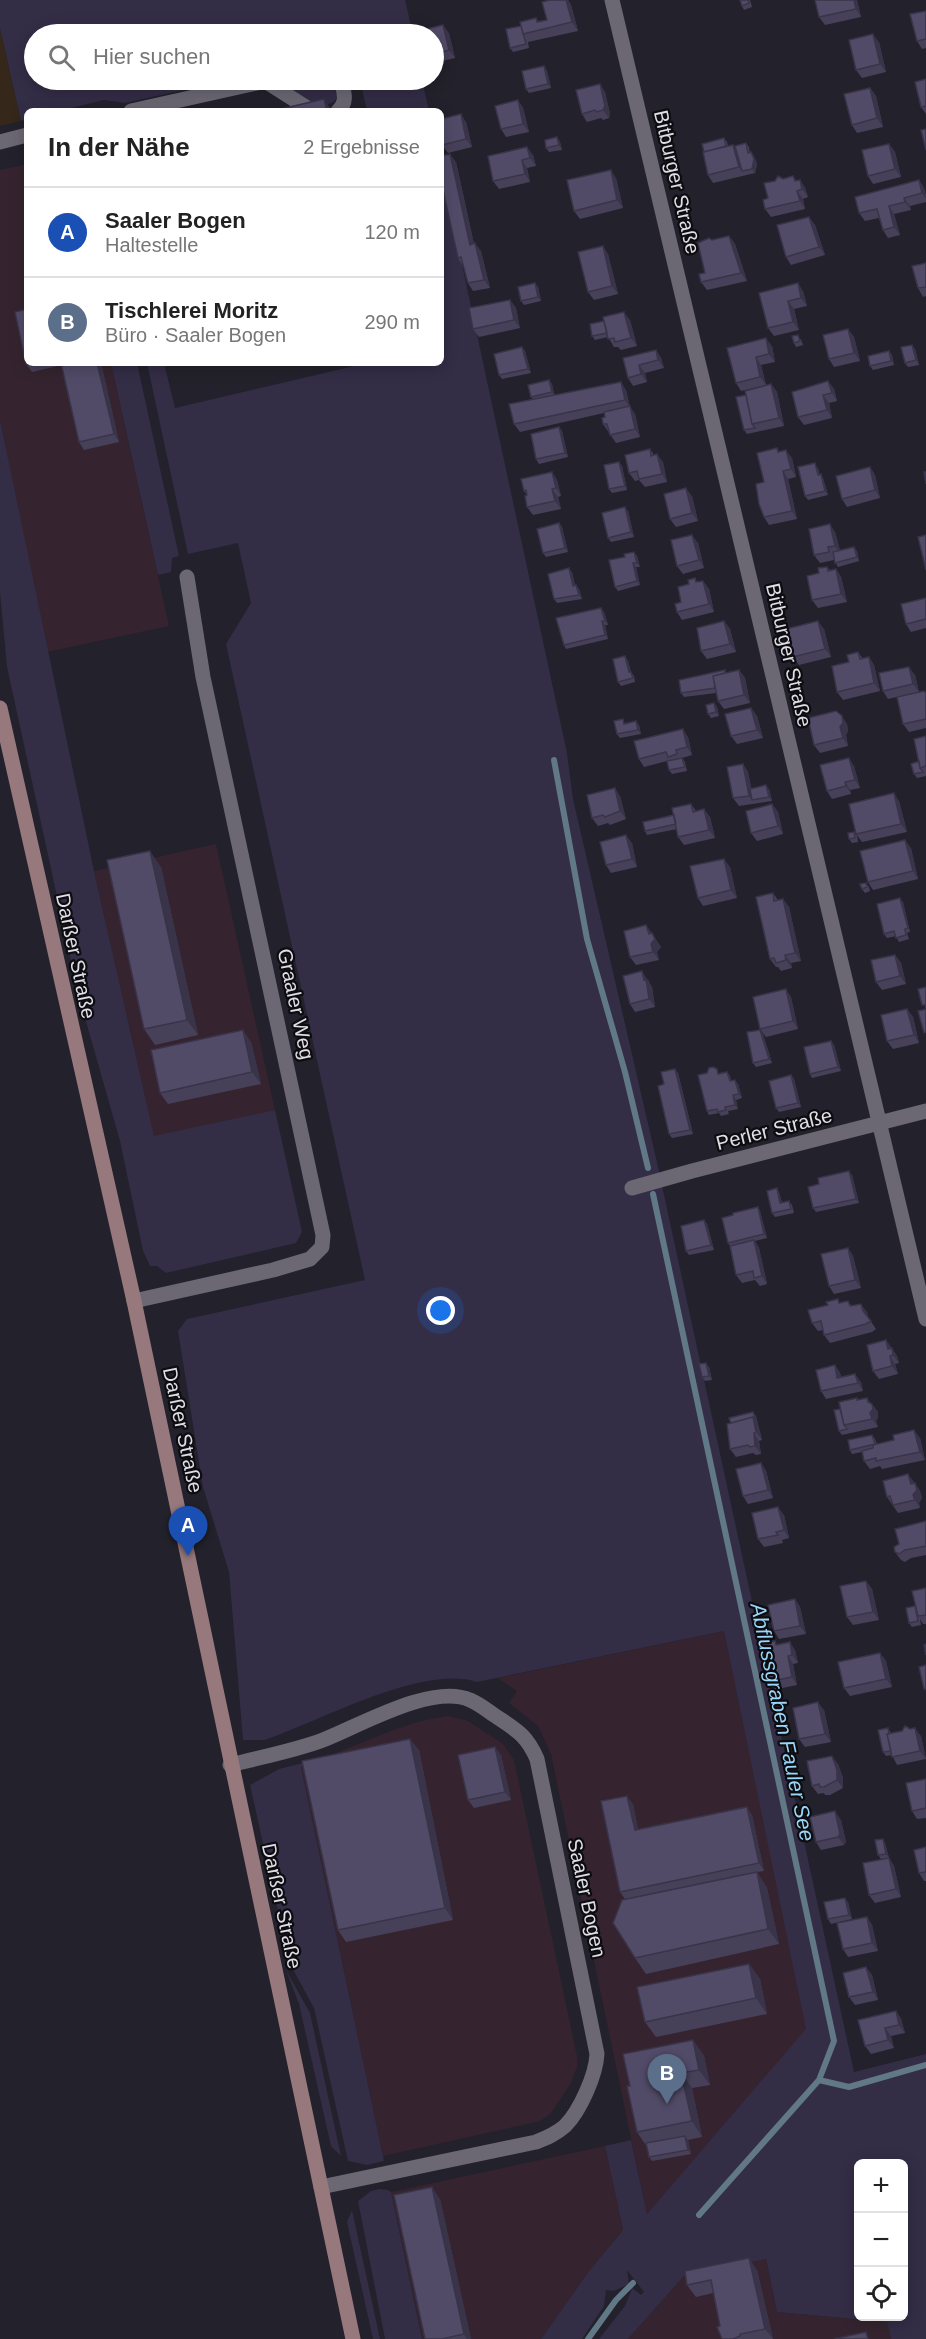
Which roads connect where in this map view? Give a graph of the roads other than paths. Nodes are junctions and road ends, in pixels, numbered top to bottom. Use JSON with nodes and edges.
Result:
{"nodes":[{"id":1,"x":612,"y":0,"type":"edge"},
{"id":2,"x":223,"y":90,"type":"edge"},
{"id":3,"x":282,"y":90,"type":"edge"},
{"id":4,"x":343,"y":90,"type":"edge"},
{"id":5,"x":143,"y":108,"type":"edge"},
{"id":6,"x":308,"y":108,"type":"edge"},
{"id":7,"x":340,"y":108,"type":"edge"},
{"id":8,"x":24,"y":136,"type":"edge"},
{"id":9,"x":0,"y":142,"type":"edge"},
{"id":10,"x":187,"y":577,"type":"dead end"},
{"id":11,"x":0,"y":708,"type":"edge"},
{"id":12,"x":926,"y":1111,"type":"edge"},
{"id":13,"x":879,"y":1124,"type":"junction"},
{"id":14,"x":632,"y":1188,"type":"dead end"},
{"id":15,"x":134,"y":1302,"type":"junction"},
{"id":16,"x":926,"y":1319,"type":"edge"},
{"id":17,"x":230,"y":1765,"type":"junction"},
{"id":18,"x":321,"y":2187,"type":"junction"},
{"id":19,"x":352,"y":2339,"type":"edge"}],
"edges":[{"from":1,"to":13,"type":"street","name":"Bitburger Straße"},
{"from":2,"to":5,"type":"street"},
{"from":3,"to":6,"type":"street"},
{"from":4,"to":7,"type":"street"},
{"from":8,"to":9,"type":"street"},
{"from":10,"to":15,"type":"street","name":"Graaler Weg"},
{"from":11,"to":15,"type":"main road","name":"Darßer Straße"},
{"from":12,"to":13,"type":"street","name":"Perler Straße"},
{"from":13,"to":14,"type":"street","name":"Perler Straße"},
{"from":13,"to":16,"type":"street","name":"Bitburger Straße"},
{"from":15,"to":17,"type":"main road","name":"Darßer Straße"},
{"from":17,"to":18,"type":"main road","name":"Darßer Straße"},
{"from":17,"to":18,"type":"street","name":"Saaler Bogen"},
{"from":18,"to":19,"type":"main road","name":"Darßer Straße"}]}
